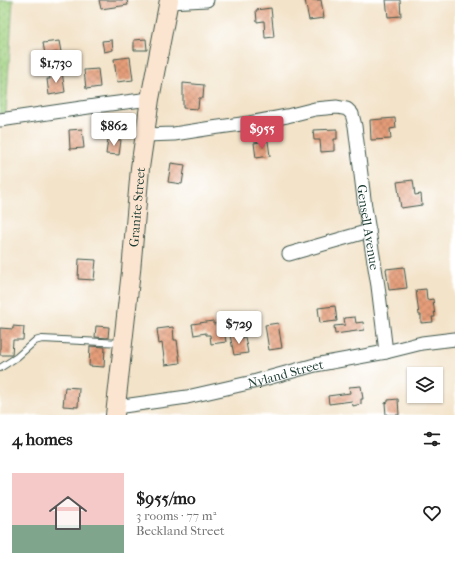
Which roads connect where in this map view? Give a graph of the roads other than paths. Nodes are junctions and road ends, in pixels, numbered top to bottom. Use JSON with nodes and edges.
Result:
{"nodes":[{"id":1,"x":207,"y":0,"type":"edge"},
{"id":2,"x":169,"y":1,"type":"edge"},
{"id":3,"x":150,"y":99,"type":"junction"},
{"id":4,"x":0,"y":120,"type":"edge"},
{"id":5,"x":145,"y":135,"type":"junction"},
{"id":6,"x":369,"y":231,"type":"junction"},
{"id":7,"x":289,"y":254,"type":"dead end"},
{"id":8,"x":455,"y":339,"type":"edge"},
{"id":9,"x":123,"y":343,"type":"junction"},
{"id":10,"x":386,"y":352,"type":"junction"},
{"id":11,"x":0,"y":368,"type":"edge"},
{"id":12,"x":116,"y":411,"type":"edge"}],
"edges":[{"from":1,"to":2,"type":"street"},
{"from":2,"to":3,"type":"street","name":"Granite Street"},
{"from":3,"to":4,"type":"street"},
{"from":3,"to":5,"type":"street","name":"Granite Street"},
{"from":5,"to":6,"type":"street","name":"Gensell Avenue"},
{"from":5,"to":9,"type":"street","name":"Granite Street"},
{"from":6,"to":7,"type":"street"},
{"from":6,"to":10,"type":"street","name":"Gensell Avenue"},
{"from":8,"to":10,"type":"street","name":"Nyland Street"},
{"from":9,"to":11,"type":"lane"},
{"from":9,"to":12,"type":"street","name":"Granite Street"},
{"from":10,"to":12,"type":"street","name":"Nyland Street"}]}
